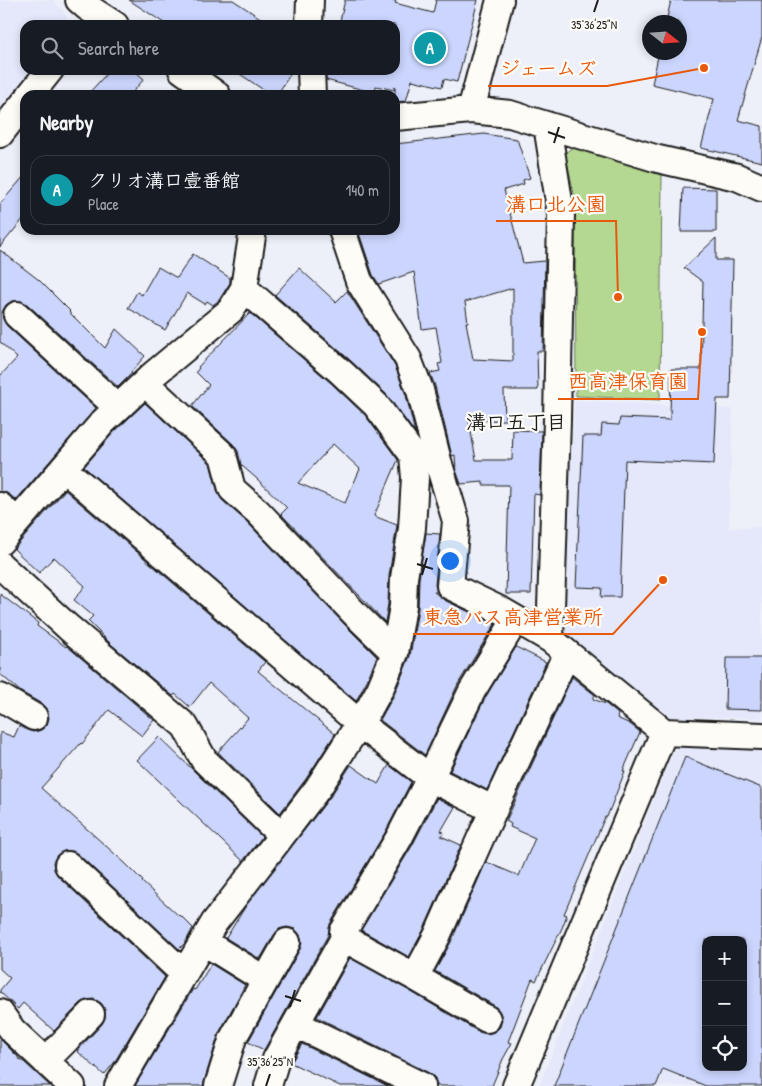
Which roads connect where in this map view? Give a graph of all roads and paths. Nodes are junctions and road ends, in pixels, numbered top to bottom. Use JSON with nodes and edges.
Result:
{"nodes":[{"id":1,"x":310,"y":0,"type":"edge"},
{"id":2,"x":500,"y":0,"type":"edge"},
{"id":3,"x":83,"y":8,"type":"edge"},
{"id":4,"x":106,"y":20,"type":"edge"},
{"id":5,"x":309,"y":20,"type":"edge"},
{"id":6,"x":46,"y":75,"type":"edge"},
{"id":7,"x":189,"y":75,"type":"edge"},
{"id":8,"x":311,"y":75,"type":"edge"},
{"id":9,"x":34,"y":90,"type":"edge"},
{"id":10,"x":210,"y":90,"type":"edge"},
{"id":11,"x":312,"y":90,"type":"edge"},
{"id":12,"x":20,"y":108,"type":"edge"},
{"id":13,"x":471,"y":110,"type":"junction"},
{"id":14,"x":400,"y":117,"type":"edge"},
{"id":15,"x":547,"y":125,"type":"junction"},
{"id":16,"x":0,"y":134,"type":"edge"},
{"id":17,"x":762,"y":188,"type":"edge"},
{"id":18,"x":252,"y":235,"type":"edge"},
{"id":19,"x":344,"y":235,"type":"edge"},
{"id":20,"x":244,"y":288,"type":"junction"},
{"id":21,"x":17,"y":315,"type":"dead end"},
{"id":22,"x":144,"y":383,"type":"junction"},
{"id":23,"x":118,"y":408,"type":"junction"},
{"id":24,"x":426,"y":462,"type":"junction"},
{"id":25,"x":64,"y":468,"type":"junction"},
{"id":26,"x":9,"y":514,"type":"edge"},
{"id":27,"x":0,"y":542,"type":"edge"},
{"id":28,"x":0,"y":565,"type":"edge"},
{"id":29,"x":516,"y":619,"type":"junction"},
{"id":30,"x":559,"y":646,"type":"junction"},
{"id":31,"x":395,"y":653,"type":"junction"},
{"id":32,"x":0,"y":697,"type":"edge"},
{"id":33,"x":34,"y":717,"type":"dead end"},
{"id":34,"x":359,"y":723,"type":"junction"},
{"id":35,"x":664,"y":732,"type":"junction"},
{"id":36,"x":762,"y":736,"type":"edge"},
{"id":37,"x":430,"y":778,"type":"junction"},
{"id":38,"x":494,"y":810,"type":"junction"},
{"id":39,"x":280,"y":838,"type":"junction"},
{"id":40,"x":68,"y":865,"type":"dead end"},
{"id":41,"x":344,"y":938,"type":"junction"},
{"id":42,"x":204,"y":942,"type":"junction"},
{"id":43,"x":287,"y":942,"type":"dead end"},
{"id":44,"x":184,"y":974,"type":"junction"},
{"id":45,"x":415,"y":977,"type":"junction"},
{"id":46,"x":266,"y":980,"type":"junction"},
{"id":47,"x":0,"y":1013,"type":"edge"},
{"id":48,"x":91,"y":1014,"type":"dead end"},
{"id":49,"x":487,"y":1019,"type":"dead end"},
{"id":50,"x":296,"y":1024,"type":"junction"},
{"id":51,"x":45,"y":1061,"type":"junction"},
{"id":52,"x":72,"y":1086,"type":"edge"},
{"id":53,"x":118,"y":1086,"type":"edge"},
{"id":54,"x":218,"y":1086,"type":"edge"},
{"id":55,"x":268,"y":1086,"type":"edge"},
{"id":56,"x":422,"y":1086,"type":"edge"},
{"id":57,"x":516,"y":1086,"type":"edge"}],
"edges":[{"from":1,"to":5,"type":"street"},
{"from":2,"to":13,"type":"street"},
{"from":3,"to":4,"type":"street"},
{"from":6,"to":9,"type":"street"},
{"from":7,"to":10,"type":"street"},
{"from":8,"to":11,"type":"street"},
{"from":12,"to":16,"type":"street"},
{"from":13,"to":14,"type":"street"},
{"from":13,"to":15,"type":"street"},
{"from":15,"to":17,"type":"street"},
{"from":15,"to":30,"type":"street"},
{"from":18,"to":20,"type":"street"},
{"from":19,"to":24,"type":"street"},
{"from":20,"to":22,"type":"street"},
{"from":20,"to":24,"type":"street"},
{"from":21,"to":23,"type":"street"},
{"from":22,"to":23,"type":"street"},
{"from":22,"to":31,"type":"street"},
{"from":23,"to":25,"type":"street"},
{"from":24,"to":29,"type":"street"},
{"from":24,"to":31,"type":"street"},
{"from":25,"to":26,"type":"street"},
{"from":25,"to":34,"type":"street"},
{"from":26,"to":27,"type":"street"},
{"from":28,"to":39,"type":"street"},
{"from":29,"to":30,"type":"street"},
{"from":29,"to":37,"type":"street"},
{"from":30,"to":35,"type":"street"},
{"from":30,"to":38,"type":"street"},
{"from":31,"to":34,"type":"street"},
{"from":32,"to":33,"type":"street"},
{"from":34,"to":37,"type":"street"},
{"from":34,"to":39,"type":"street"},
{"from":35,"to":36,"type":"street"},
{"from":35,"to":57,"type":"street"},
{"from":37,"to":38,"type":"street"},
{"from":37,"to":41,"type":"street"},
{"from":38,"to":45,"type":"street"},
{"from":39,"to":42,"type":"street"},
{"from":40,"to":44,"type":"street"},
{"from":41,"to":45,"type":"street"},
{"from":41,"to":50,"type":"street"},
{"from":42,"to":44,"type":"street"},
{"from":42,"to":46,"type":"street"},
{"from":43,"to":46,"type":"street"},
{"from":44,"to":53,"type":"street"},
{"from":45,"to":49,"type":"street"},
{"from":46,"to":54,"type":"street"},
{"from":47,"to":51,"type":"street"},
{"from":48,"to":51,"type":"street"},
{"from":50,"to":55,"type":"street"},
{"from":50,"to":56,"type":"street"},
{"from":51,"to":52,"type":"street"}]}
